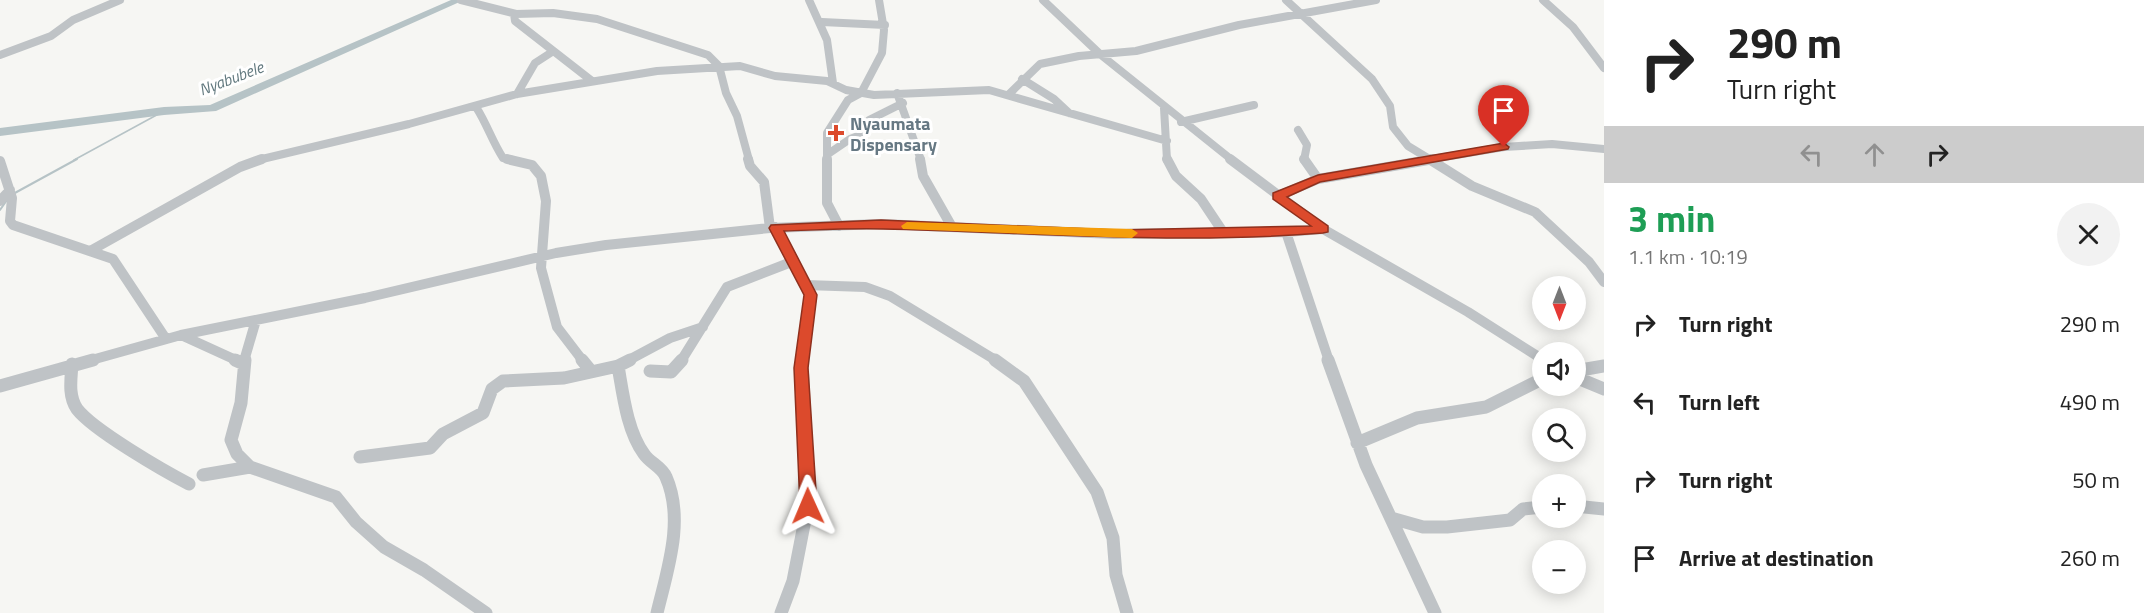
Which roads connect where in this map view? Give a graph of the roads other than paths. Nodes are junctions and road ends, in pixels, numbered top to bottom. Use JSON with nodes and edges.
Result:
{"nodes":[{"id":1,"x":120,"y":0,"type":"edge"},
{"id":2,"x":461,"y":0,"type":"edge"},
{"id":3,"x":809,"y":0,"type":"edge"},
{"id":4,"x":879,"y":0,"type":"edge"},
{"id":5,"x":1043,"y":0,"type":"edge"},
{"id":6,"x":1286,"y":0,"type":"edge"},
{"id":7,"x":1376,"y":0,"type":"edge"},
{"id":8,"x":1544,"y":0,"type":"edge"},
{"id":9,"x":1302,"y":13,"type":"junction"},
{"id":10,"x":514,"y":14,"type":"junction"},
{"id":11,"x":822,"y":22,"type":"junction"},
{"id":12,"x":885,"y":25,"type":"junction"},
{"id":13,"x":552,"y":52,"type":"junction"},
{"id":14,"x":0,"y":55,"type":"edge"},
{"id":15,"x":1101,"y":55,"type":"junction"},
{"id":16,"x":719,"y":66,"type":"junction"},
{"id":17,"x":1604,"y":68,"type":"edge"},
{"id":18,"x":1022,"y":79,"type":"junction"},
{"id":19,"x":592,"y":81,"type":"junction"},
{"id":20,"x":833,"y":83,"type":"junction"},
{"id":21,"x":861,"y":93,"type":"junction"},
{"id":22,"x":897,"y":93,"type":"junction"},
{"id":23,"x":517,"y":94,"type":"junction"},
{"id":24,"x":1008,"y":95,"type":"junction"},
{"id":25,"x":903,"y":104,"type":"junction"},
{"id":26,"x":1254,"y":105,"type":"dead end"},
{"id":27,"x":476,"y":106,"type":"junction"},
{"id":28,"x":1164,"y":108,"type":"junction"},
{"id":29,"x":1072,"y":115,"type":"junction"},
{"id":30,"x":1181,"y":122,"type":"junction"},
{"id":31,"x":1298,"y":130,"type":"dead end"},
{"id":32,"x":1167,"y":141,"type":"junction"},
{"id":33,"x":1604,"y":149,"type":"edge"},
{"id":34,"x":828,"y":153,"type":"junction"},
{"id":35,"x":1428,"y":158,"type":"junction"},
{"id":36,"x":0,"y":161,"type":"edge"},
{"id":37,"x":1318,"y":179,"type":"junction"},
{"id":38,"x":10,"y":190,"type":"junction"},
{"id":39,"x":1278,"y":196,"type":"junction"},
{"id":40,"x":0,"y":201,"type":"edge"},
{"id":41,"x":839,"y":226,"type":"junction"},
{"id":42,"x":952,"y":227,"type":"junction"},
{"id":43,"x":772,"y":228,"type":"junction"},
{"id":44,"x":1323,"y":229,"type":"junction"},
{"id":45,"x":1223,"y":232,"type":"junction"},
{"id":46,"x":1286,"y":232,"type":"junction"},
{"id":47,"x":90,"y":250,"type":"junction"},
{"id":48,"x":540,"y":258,"type":"junction"},
{"id":49,"x":794,"y":261,"type":"junction"},
{"id":50,"x":1604,"y":282,"type":"edge"},
{"id":51,"x":806,"y":285,"type":"junction"},
{"id":52,"x":256,"y":320,"type":"junction"},
{"id":53,"x":703,"y":327,"type":"junction"},
{"id":54,"x":181,"y":335,"type":"junction"},
{"id":55,"x":166,"y":339,"type":"junction"},
{"id":56,"x":1532,"y":353,"type":"edge"},
{"id":57,"x":72,"y":364,"type":"junction"},
{"id":58,"x":244,"y":364,"type":"junction"},
{"id":59,"x":618,"y":366,"type":"junction"},
{"id":60,"x":1604,"y":366,"type":"edge"},
{"id":61,"x":1586,"y":369,"type":"edge"},
{"id":62,"x":591,"y":371,"type":"junction"},
{"id":63,"x":650,"y":371,"type":"dead end"},
{"id":64,"x":1586,"y":382,"type":"edge"},
{"id":65,"x":1532,"y":384,"type":"edge"},
{"id":66,"x":0,"y":386,"type":"edge"},
{"id":67,"x":1604,"y":389,"type":"edge"},
{"id":68,"x":1357,"y":443,"type":"junction"},
{"id":69,"x":360,"y":457,"type":"dead end"},
{"id":70,"x":250,"y":467,"type":"junction"},
{"id":71,"x":203,"y":475,"type":"dead end"},
{"id":72,"x":189,"y":484,"type":"dead end"},
{"id":73,"x":1586,"y":507,"type":"edge"},
{"id":74,"x":1532,"y":508,"type":"edge"},
{"id":75,"x":1604,"y":509,"type":"edge"},
{"id":76,"x":1391,"y":518,"type":"junction"},
{"id":77,"x":486,"y":613,"type":"edge"},
{"id":78,"x":657,"y":613,"type":"edge"},
{"id":79,"x":781,"y":613,"type":"edge"},
{"id":80,"x":1127,"y":613,"type":"edge"},
{"id":81,"x":1435,"y":613,"type":"edge"}],
"edges":[{"from":1,"to":14,"type":"street"},
{"from":2,"to":10,"type":"street"},
{"from":3,"to":11,"type":"street"},
{"from":4,"to":12,"type":"street"},
{"from":5,"to":15,"type":"street"},
{"from":6,"to":9,"type":"street"},
{"from":7,"to":9,"type":"street"},
{"from":8,"to":17,"type":"street"},
{"from":9,"to":15,"type":"street"},
{"from":9,"to":35,"type":"street"},
{"from":10,"to":13,"type":"street"},
{"from":10,"to":16,"type":"street"},
{"from":11,"to":12,"type":"street"},
{"from":11,"to":20,"type":"street"},
{"from":12,"to":21,"type":"street"},
{"from":13,"to":19,"type":"street"},
{"from":13,"to":23,"type":"street"},
{"from":15,"to":18,"type":"street"},
{"from":15,"to":28,"type":"street"},
{"from":16,"to":19,"type":"street"},
{"from":16,"to":20,"type":"street"},
{"from":16,"to":43,"type":"street"},
{"from":18,"to":24,"type":"street"},
{"from":18,"to":29,"type":"street"},
{"from":19,"to":23,"type":"street"},
{"from":20,"to":21,"type":"street"},
{"from":21,"to":22,"type":"street"},
{"from":21,"to":34,"type":"street"},
{"from":22,"to":24,"type":"street"},
{"from":22,"to":25,"type":"street"},
{"from":23,"to":27,"type":"street"},
{"from":24,"to":29,"type":"street"},
{"from":25,"to":34,"type":"street"},
{"from":25,"to":42,"type":"street"},
{"from":26,"to":30,"type":"street"},
{"from":27,"to":47,"type":"street"},
{"from":27,"to":48,"type":"street"},
{"from":28,"to":30,"type":"street"},
{"from":28,"to":32,"type":"street"},
{"from":29,"to":32,"type":"street"},
{"from":30,"to":39,"type":"street"},
{"from":31,"to":37,"type":"street"},
{"from":32,"to":45,"type":"street"},
{"from":33,"to":35,"type":"street"},
{"from":34,"to":41,"type":"street"},
{"from":35,"to":37,"type":"street"},
{"from":35,"to":50,"type":"street"},
{"from":36,"to":38,"type":"street"},
{"from":37,"to":39,"type":"street"},
{"from":38,"to":40,"type":"street"},
{"from":38,"to":47,"type":"street"},
{"from":39,"to":44,"type":"street"},
{"from":41,"to":42,"type":"street"},
{"from":41,"to":43,"type":"street"},
{"from":42,"to":45,"type":"street"},
{"from":43,"to":48,"type":"street"},
{"from":43,"to":49,"type":"street"},
{"from":44,"to":46,"type":"street"},
{"from":44,"to":56,"type":"street"},
{"from":45,"to":46,"type":"street"},
{"from":46,"to":68,"type":"street"},
{"from":47,"to":55,"type":"street"},
{"from":48,"to":52,"type":"street"},
{"from":48,"to":62,"type":"street"},
{"from":49,"to":51,"type":"street"},
{"from":49,"to":53,"type":"street"},
{"from":51,"to":79,"type":"street"},
{"from":51,"to":80,"type":"street"},
{"from":52,"to":54,"type":"street"},
{"from":52,"to":58,"type":"street"},
{"from":53,"to":59,"type":"street"},
{"from":53,"to":63,"type":"street"},
{"from":54,"to":55,"type":"street"},
{"from":54,"to":58,"type":"street"},
{"from":55,"to":57,"type":"street"},
{"from":57,"to":66,"type":"street"},
{"from":57,"to":72,"type":"street"},
{"from":58,"to":70,"type":"street"},
{"from":59,"to":62,"type":"street"},
{"from":59,"to":78,"type":"street"},
{"from":60,"to":61,"type":"street"},
{"from":62,"to":69,"type":"street"},
{"from":64,"to":67,"type":"street"},
{"from":65,"to":68,"type":"street"},
{"from":68,"to":76,"type":"street"},
{"from":70,"to":71,"type":"street"},
{"from":70,"to":77,"type":"street"},
{"from":73,"to":75,"type":"street"},
{"from":74,"to":76,"type":"street"},
{"from":76,"to":81,"type":"street"}]}
